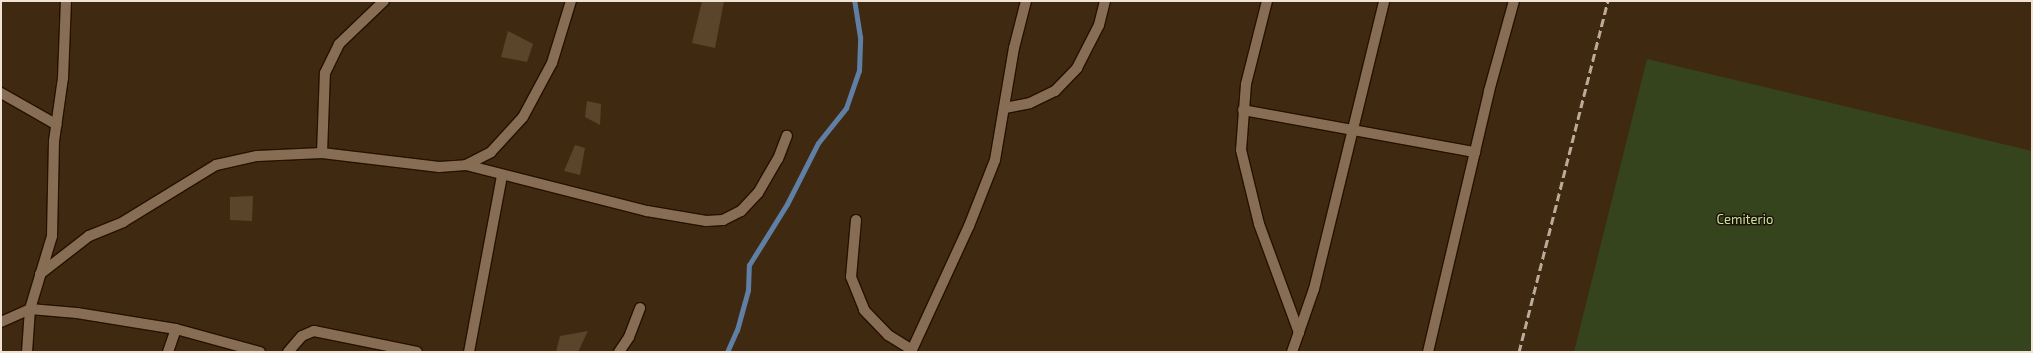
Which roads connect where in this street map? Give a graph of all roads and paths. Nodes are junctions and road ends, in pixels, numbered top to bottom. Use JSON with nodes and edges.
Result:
{"nodes":[{"id":1,"x":66,"y":1,"type":"edge"},
{"id":2,"x":384,"y":1,"type":"edge"},
{"id":3,"x":571,"y":1,"type":"edge"},
{"id":4,"x":1026,"y":1,"type":"edge"},
{"id":5,"x":1105,"y":1,"type":"edge"},
{"id":6,"x":1267,"y":1,"type":"edge"},
{"id":7,"x":1384,"y":1,"type":"edge"},
{"id":8,"x":1514,"y":1,"type":"edge"},
{"id":9,"x":1,"y":93,"type":"edge"},
{"id":10,"x":1005,"y":108,"type":"junction"},
{"id":11,"x":1243,"y":110,"type":"junction"},
{"id":12,"x":57,"y":125,"type":"junction"},
{"id":13,"x":1353,"y":128,"type":"junction"},
{"id":14,"x":787,"y":136,"type":"dead end"},
{"id":15,"x":1475,"y":152,"type":"junction"},
{"id":16,"x":322,"y":153,"type":"junction"},
{"id":17,"x":466,"y":165,"type":"junction"},
{"id":18,"x":502,"y":176,"type":"junction"},
{"id":19,"x":856,"y":220,"type":"dead end"},
{"id":20,"x":40,"y":274,"type":"junction"},
{"id":21,"x":640,"y":308,"type":"dead end"},
{"id":22,"x":30,"y":309,"type":"junction"},
{"id":23,"x":1,"y":322,"type":"edge"},
{"id":24,"x":176,"y":329,"type":"junction"},
{"id":25,"x":1299,"y":333,"type":"junction"},
{"id":26,"x":912,"y":351,"type":"edge"},
{"id":27,"x":27,"y":352,"type":"edge"},
{"id":28,"x":168,"y":352,"type":"edge"},
{"id":29,"x":260,"y":352,"type":"edge"},
{"id":30,"x":288,"y":352,"type":"edge"},
{"id":31,"x":418,"y":352,"type":"edge"},
{"id":32,"x":469,"y":352,"type":"edge"},
{"id":33,"x":619,"y":352,"type":"edge"},
{"id":34,"x":1292,"y":352,"type":"edge"},
{"id":35,"x":1428,"y":352,"type":"edge"}],
"edges":[{"from":1,"to":12,"type":"street"},
{"from":2,"to":16,"type":"street"},
{"from":3,"to":17,"type":"street"},
{"from":4,"to":10,"type":"street"},
{"from":5,"to":10,"type":"street"},
{"from":6,"to":11,"type":"street"},
{"from":7,"to":13,"type":"street"},
{"from":8,"to":15,"type":"street"},
{"from":9,"to":12,"type":"street"},
{"from":10,"to":26,"type":"street"},
{"from":11,"to":13,"type":"street"},
{"from":11,"to":25,"type":"street"},
{"from":12,"to":20,"type":"street"},
{"from":13,"to":15,"type":"street"},
{"from":13,"to":25,"type":"street"},
{"from":14,"to":18,"type":"street"},
{"from":15,"to":35,"type":"street"},
{"from":16,"to":17,"type":"street"},
{"from":16,"to":20,"type":"street"},
{"from":17,"to":18,"type":"street"},
{"from":18,"to":32,"type":"street"},
{"from":19,"to":26,"type":"street"},
{"from":20,"to":22,"type":"street"},
{"from":21,"to":33,"type":"street"},
{"from":22,"to":23,"type":"street"},
{"from":22,"to":24,"type":"street"},
{"from":22,"to":27,"type":"street"},
{"from":24,"to":28,"type":"street"},
{"from":24,"to":29,"type":"street"},
{"from":25,"to":34,"type":"street"},
{"from":30,"to":31,"type":"street"}]}
